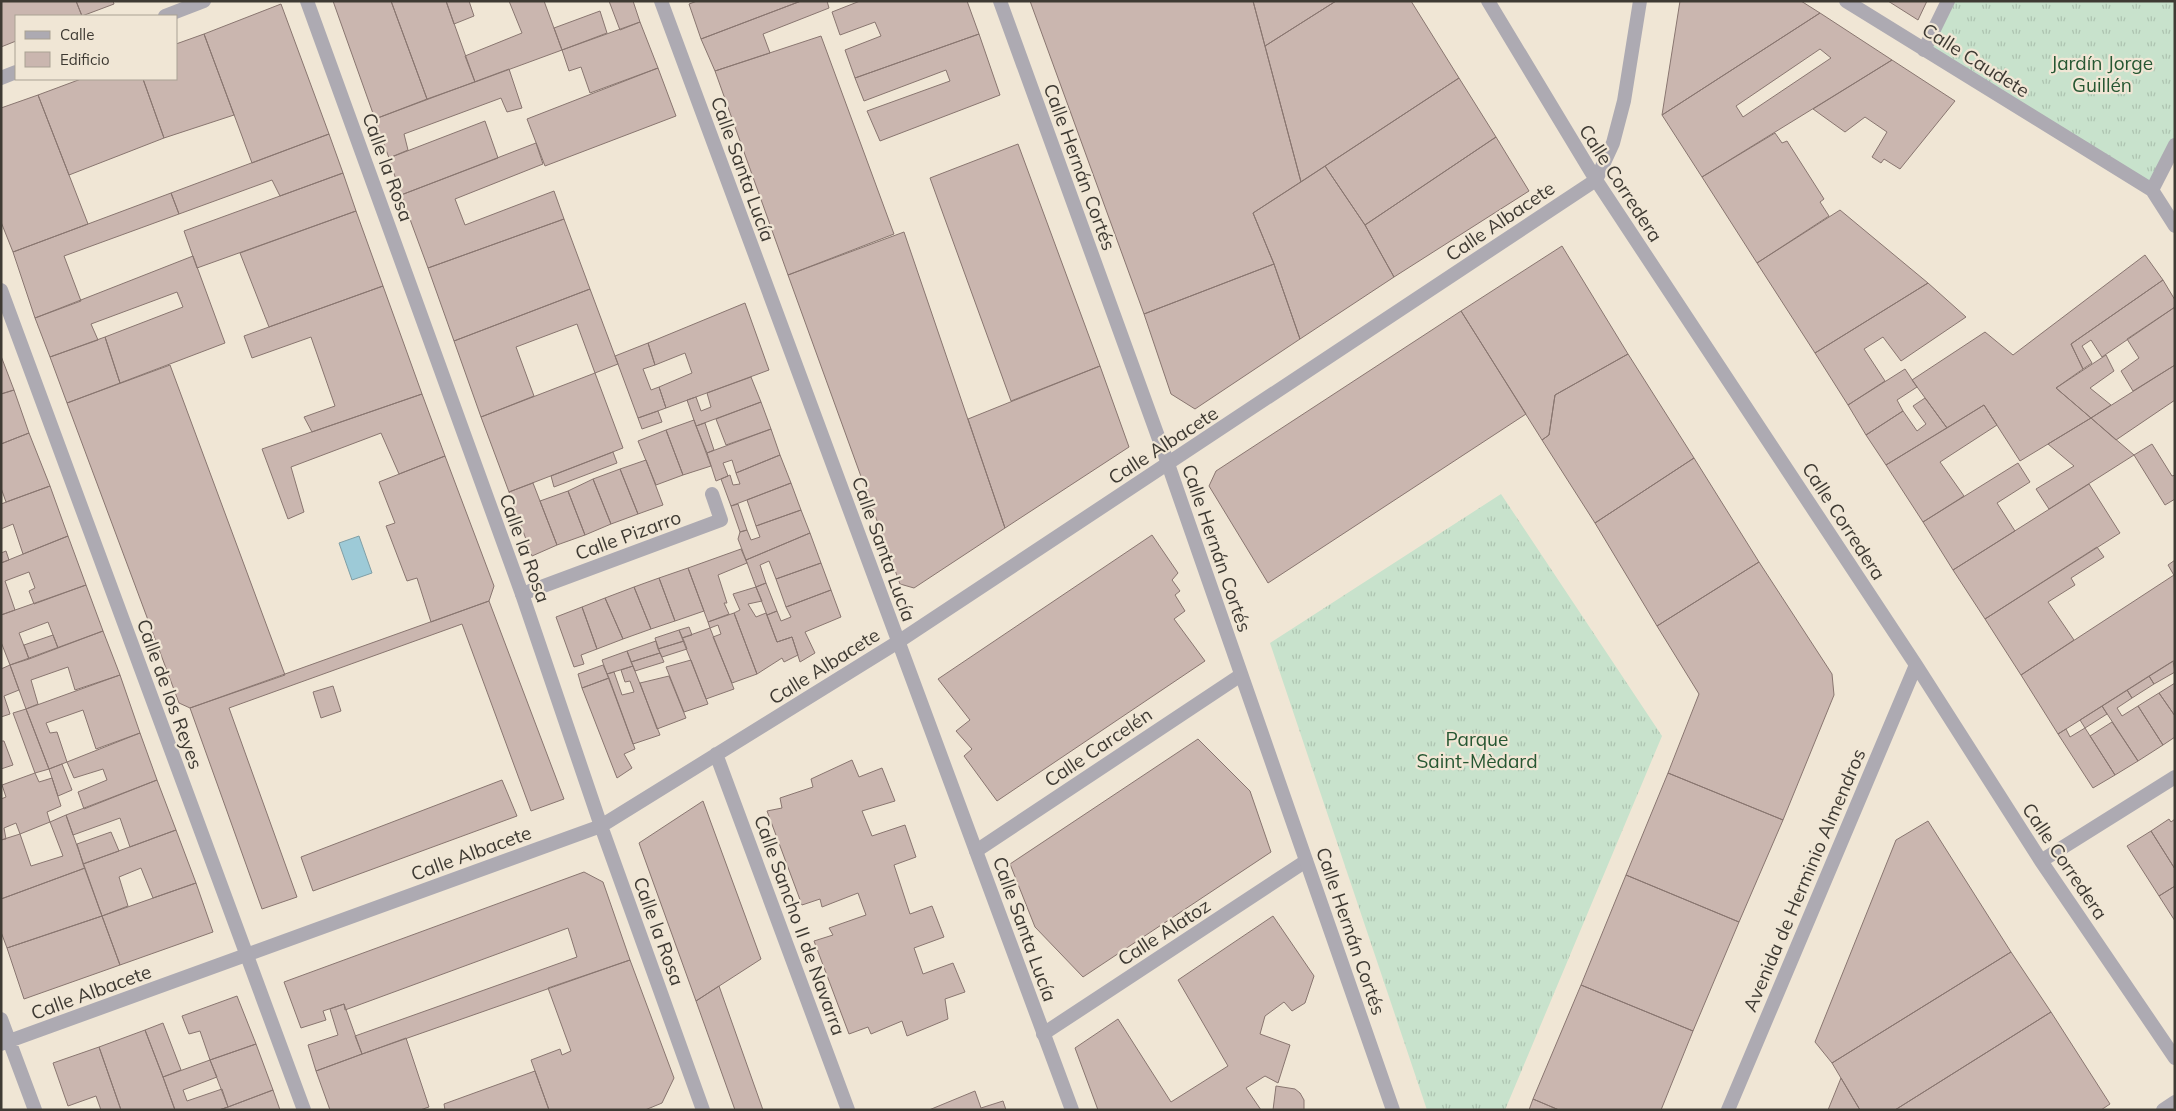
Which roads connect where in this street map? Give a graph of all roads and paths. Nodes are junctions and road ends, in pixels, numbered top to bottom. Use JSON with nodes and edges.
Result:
{"nodes":[{"id":1,"x":204,"y":1,"type":"edge"},
{"id":2,"x":308,"y":1,"type":"edge"},
{"id":3,"x":661,"y":1,"type":"edge"},
{"id":4,"x":1000,"y":1,"type":"edge"},
{"id":5,"x":1488,"y":1,"type":"edge"},
{"id":6,"x":1640,"y":1,"type":"edge"},
{"id":7,"x":1846,"y":1,"type":"edge"},
{"id":8,"x":1948,"y":1,"type":"edge"},
{"id":9,"x":167,"y":15,"type":"edge"},
{"id":10,"x":1924,"y":50,"type":"junction"},
{"id":11,"x":15,"y":72,"type":"edge"},
{"id":12,"x":1,"y":78,"type":"edge"},
{"id":13,"x":2175,"y":145,"type":"edge"},
{"id":14,"x":1596,"y":180,"type":"junction"},
{"id":15,"x":2152,"y":190,"type":"junction"},
{"id":16,"x":2175,"y":226,"type":"edge"},
{"id":17,"x":1,"y":290,"type":"edge"},
{"id":18,"x":1168,"y":464,"type":"junction"},
{"id":19,"x":712,"y":494,"type":"dead end"},
{"id":20,"x":522,"y":594,"type":"junction"},
{"id":21,"x":898,"y":642,"type":"junction"},
{"id":22,"x":1916,"y":664,"type":"junction"},
{"id":23,"x":1241,"y":675,"type":"junction"},
{"id":24,"x":716,"y":754,"type":"junction"},
{"id":25,"x":2175,"y":777,"type":"edge"},
{"id":26,"x":601,"y":826,"type":"junction"},
{"id":27,"x":976,"y":851,"type":"junction"},
{"id":28,"x":1306,"y":861,"type":"junction"},
{"id":29,"x":2041,"y":861,"type":"junction"},
{"id":30,"x":247,"y":955,"type":"junction"},
{"id":31,"x":1,"y":1019,"type":"edge"},
{"id":32,"x":1043,"y":1034,"type":"junction"},
{"id":33,"x":5,"y":1043,"type":"edge"},
{"id":34,"x":2175,"y":1058,"type":"edge"},
{"id":35,"x":2175,"y":1102,"type":"edge"},
{"id":36,"x":35,"y":1110,"type":"edge"},
{"id":37,"x":304,"y":1110,"type":"edge"},
{"id":38,"x":702,"y":1110,"type":"edge"},
{"id":39,"x":848,"y":1110,"type":"edge"},
{"id":40,"x":1072,"y":1110,"type":"edge"},
{"id":41,"x":1394,"y":1110,"type":"edge"},
{"id":42,"x":1728,"y":1110,"type":"edge"},
{"id":43,"x":2163,"y":1110,"type":"edge"}],
"edges":[{"from":1,"to":9,"type":"street"},
{"from":2,"to":20,"type":"street","name":"Calle la Rosa"},
{"from":3,"to":21,"type":"street","name":"Calle Santa Lucía"},
{"from":4,"to":18,"type":"street","name":"Calle Hernán Cortés"},
{"from":5,"to":14,"type":"street","name":"Calle Corredera"},
{"from":6,"to":14,"type":"street"},
{"from":7,"to":10,"type":"street","name":"Calle Caudete"},
{"from":8,"to":10,"type":"street"},
{"from":10,"to":15,"type":"street","name":"Calle Caudete"},
{"from":11,"to":12,"type":"street"},
{"from":13,"to":15,"type":"street"},
{"from":14,"to":18,"type":"street","name":"Calle Albacete"},
{"from":14,"to":22,"type":"street","name":"Calle Corredera"},
{"from":15,"to":16,"type":"street","name":"Calle Caudete"},
{"from":17,"to":30,"type":"street","name":"Calle de los Reyes"},
{"from":18,"to":21,"type":"street","name":"Calle Albacete"},
{"from":18,"to":23,"type":"street","name":"Calle Hernán Cortés"},
{"from":19,"to":20,"type":"street","name":"Calle Pizarro"},
{"from":20,"to":26,"type":"street","name":"Calle la Rosa"},
{"from":21,"to":24,"type":"street","name":"Calle Albacete"},
{"from":21,"to":27,"type":"street","name":"Calle Santa Lucía"},
{"from":22,"to":29,"type":"street","name":"Calle Corredera"},
{"from":22,"to":42,"type":"street","name":"Avenida de Herminio Almendros"},
{"from":23,"to":27,"type":"street","name":"Calle Carcelén"},
{"from":23,"to":28,"type":"street","name":"Calle Hernán Cortés"},
{"from":24,"to":26,"type":"street","name":"Calle Albacete"},
{"from":24,"to":39,"type":"street","name":"Calle Sancho II de Navarra"},
{"from":25,"to":29,"type":"street"},
{"from":26,"to":30,"type":"street","name":"Calle Albacete"},
{"from":26,"to":38,"type":"street","name":"Calle la Rosa"},
{"from":27,"to":32,"type":"street","name":"Calle Santa Lucía"},
{"from":28,"to":32,"type":"street","name":"Calle Alatoz"},
{"from":28,"to":41,"type":"street","name":"Calle Hernán Cortés"},
{"from":29,"to":34,"type":"street","name":"Calle Corredera"},
{"from":30,"to":33,"type":"street","name":"Calle Albacete"},
{"from":30,"to":37,"type":"street","name":"Calle de los Reyes"},
{"from":31,"to":33,"type":"street"},
{"from":32,"to":40,"type":"street","name":"Calle Santa Lucía"},
{"from":33,"to":36,"type":"street"},
{"from":35,"to":43,"type":"street"}]}
